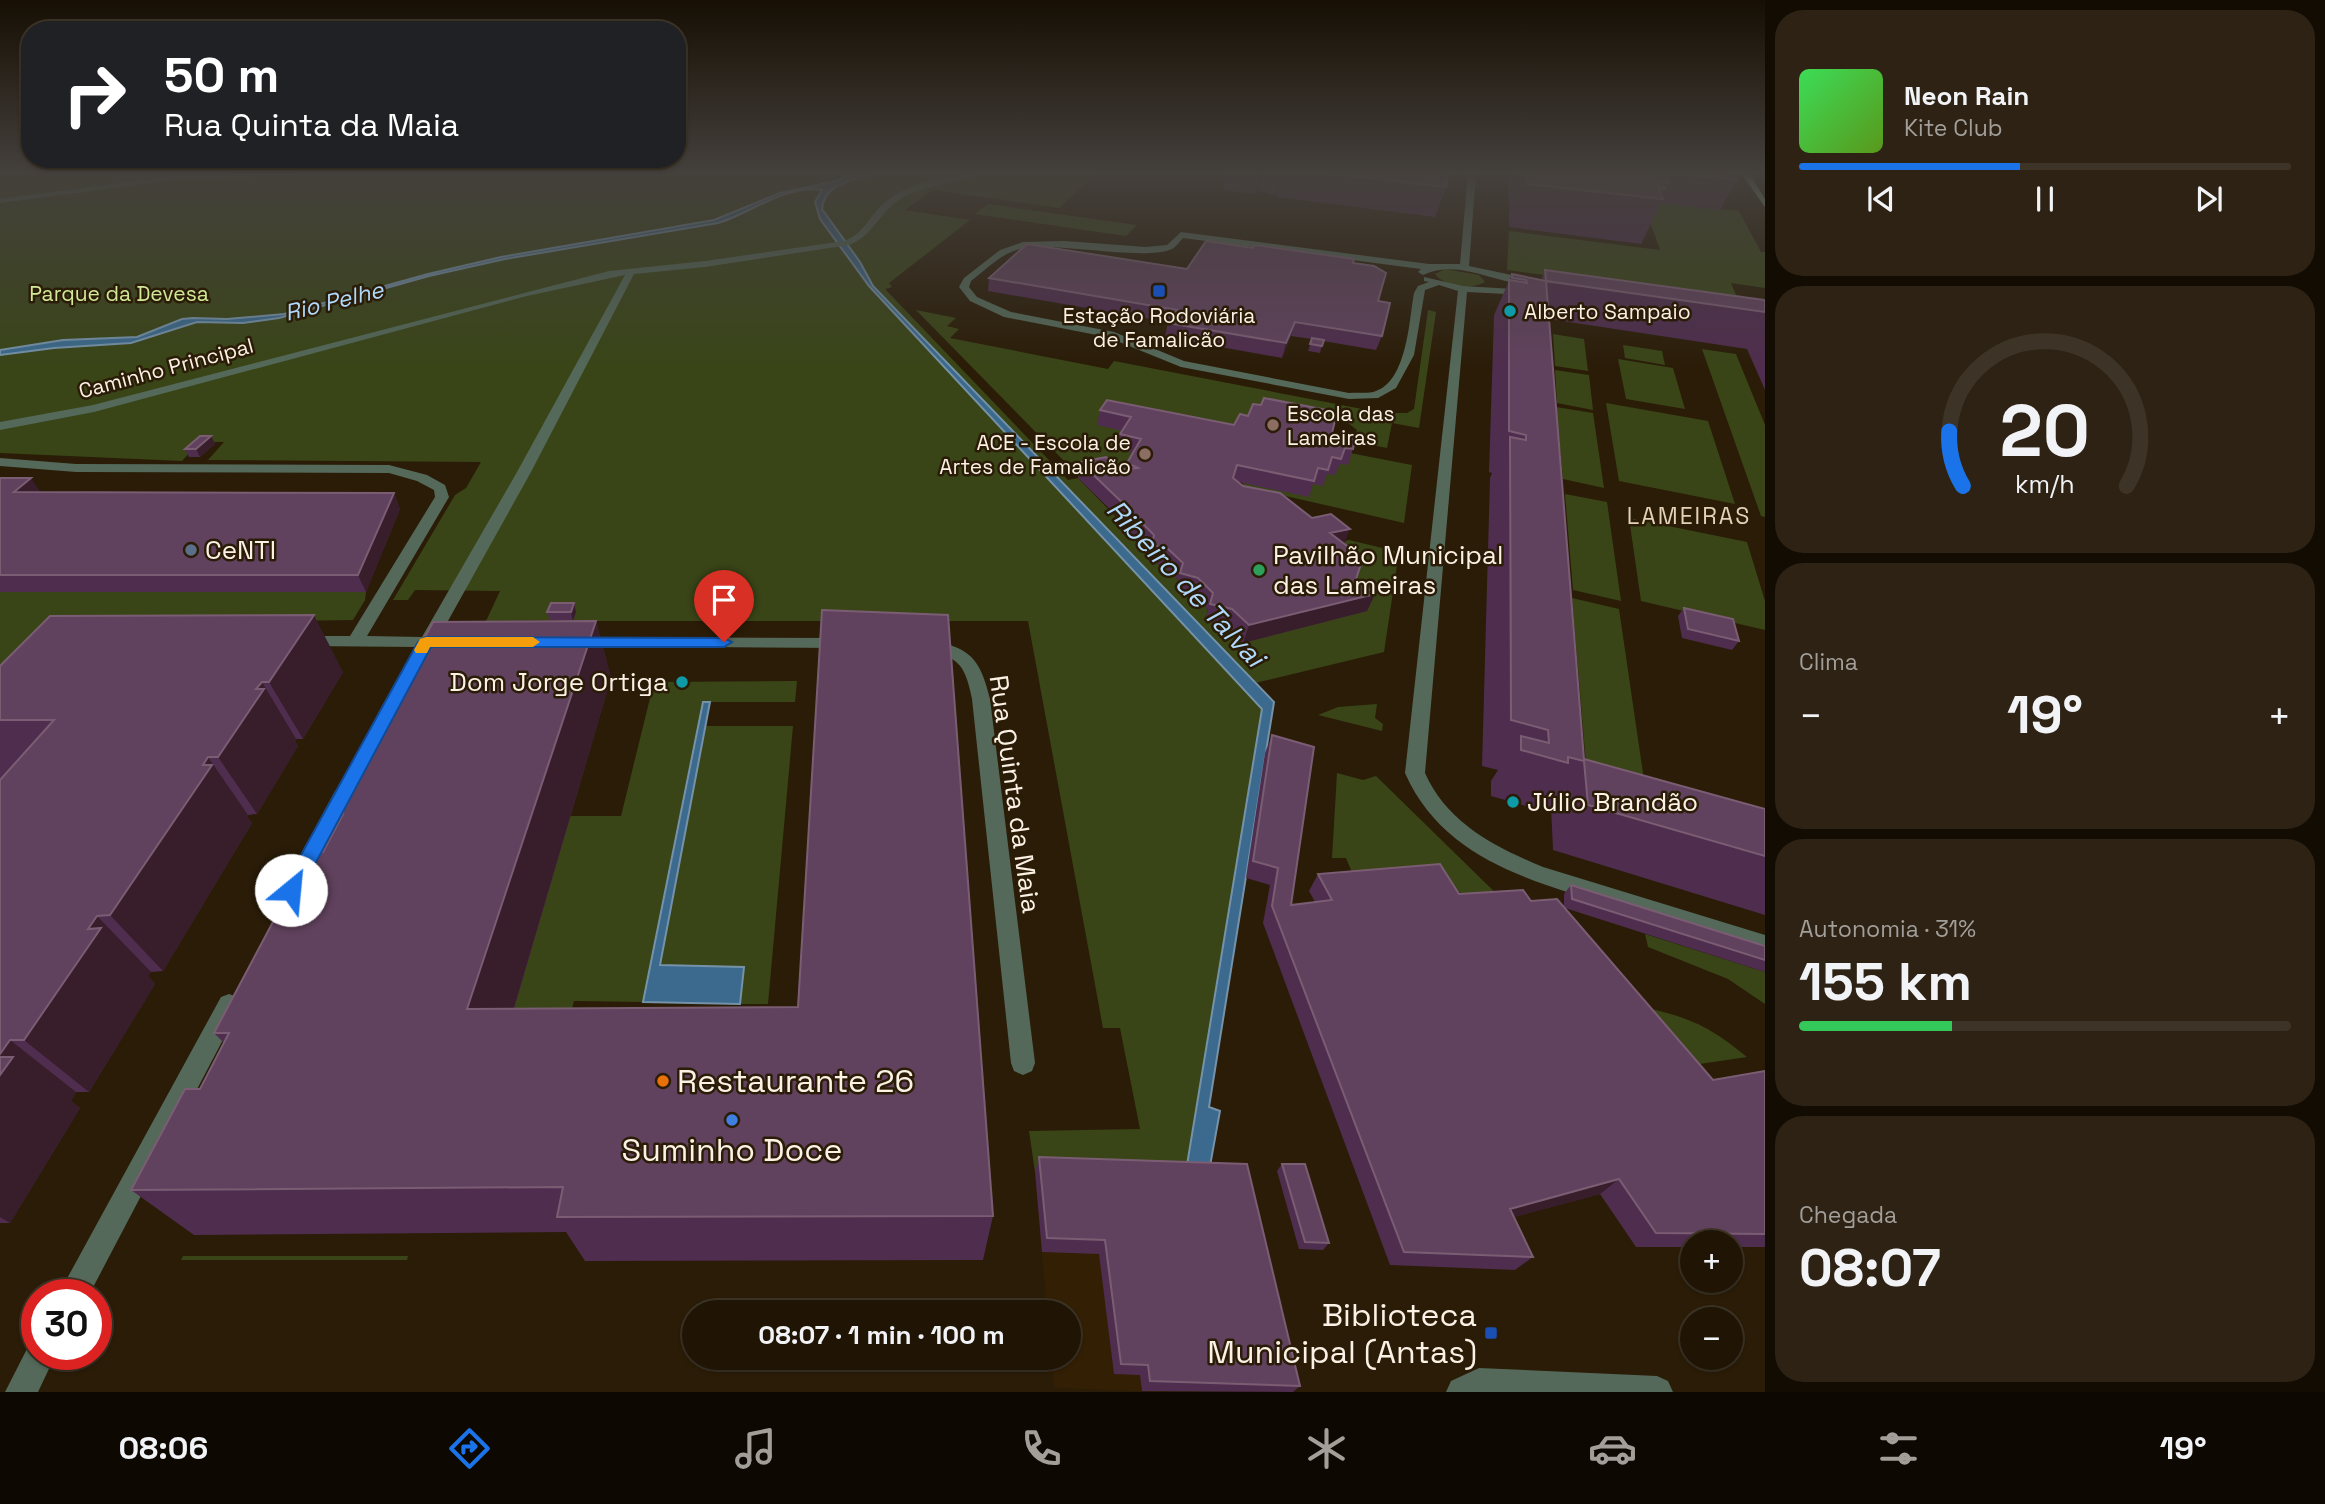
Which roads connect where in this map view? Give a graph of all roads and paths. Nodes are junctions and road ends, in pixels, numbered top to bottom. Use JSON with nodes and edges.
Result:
{"nodes":[{"id":1,"x":858,"y":238,"type":"edge"},
{"id":2,"x":1212,"y":238,"type":"edge"},
{"id":3,"x":1466,"y":238,"type":"edge"},
{"id":4,"x":1178,"y":240,"type":"joint"},
{"id":5,"x":1464,"y":266,"type":"junction"},
{"id":6,"x":1429,"y":267,"type":"junction"},
{"id":7,"x":632,"y":270,"type":"junction"},
{"id":8,"x":1496,"y":276,"type":"junction"},
{"id":9,"x":1432,"y":281,"type":"junction"},
{"id":10,"x":1544,"y":284,"type":"edge"},
{"id":11,"x":1463,"y":289,"type":"junction"},
{"id":12,"x":1487,"y":290,"type":"junction"},
{"id":13,"x":1535,"y":293,"type":"edge"},
{"id":14,"x":0,"y":426,"type":"edge"},
{"id":15,"x":0,"y":462,"type":"edge"},
{"id":16,"x":293,"y":641,"type":"edge"},
{"id":17,"x":355,"y":642,"type":"junction"},
{"id":18,"x":426,"y":642,"type":"junction"},
{"id":19,"x":467,"y":642,"type":"edge"},
{"id":20,"x":562,"y":642,"type":"edge"},
{"id":21,"x":858,"y":643,"type":"edge"},
{"id":22,"x":912,"y":643,"type":"edge"},
{"id":23,"x":377,"y":731,"type":"edge"},
{"id":24,"x":351,"y":779,"type":"edge"},
{"id":25,"x":293,"y":886,"type":"edge"},
{"id":26,"x":1765,"y":946,"type":"edge"},
{"id":27,"x":242,"y":982,"type":"edge"},
{"id":28,"x":1023,"y":1063,"type":"dead end"},
{"id":29,"x":82,"y":1279,"type":"edge"},
{"id":30,"x":33,"y":1370,"type":"edge"},
{"id":31,"x":21,"y":1392,"type":"edge"},
{"id":32,"x":1462,"y":1392,"type":"edge"},
{"id":33,"x":1657,"y":1392,"type":"edge"}],
"edges":[{"from":1,"to":7,"type":"street","name":"Caminho Principal"},
{"from":2,"to":6,"type":"street"},
{"from":3,"to":5,"type":"street"},
{"from":4,"to":9,"type":"street"},
{"from":4,"to":9,"type":"street"},
{"from":5,"to":6,"type":"street"},
{"from":5,"to":8,"type":"street"},
{"from":6,"to":9,"type":"street"},
{"from":7,"to":14,"type":"street","name":"Caminho Principal"},
{"from":7,"to":18,"type":"street"},
{"from":8,"to":10,"type":"street"},
{"from":8,"to":12,"type":"street"},
{"from":9,"to":11,"type":"street"},
{"from":11,"to":12,"type":"street"},
{"from":11,"to":26,"type":"street"},
{"from":12,"to":13,"type":"street"},
{"from":15,"to":17,"type":"street"},
{"from":16,"to":17,"type":"street"},
{"from":17,"to":18,"type":"street"},
{"from":18,"to":19,"type":"street"},
{"from":18,"to":23,"type":"street"},
{"from":20,"to":21,"type":"street"},
{"from":22,"to":28,"type":"street","name":"Rua Quinta da Maia"},
{"from":24,"to":25,"type":"street"},
{"from":27,"to":29,"type":"street"},
{"from":30,"to":31,"type":"street"},
{"from":32,"to":33,"type":"street"}]}
